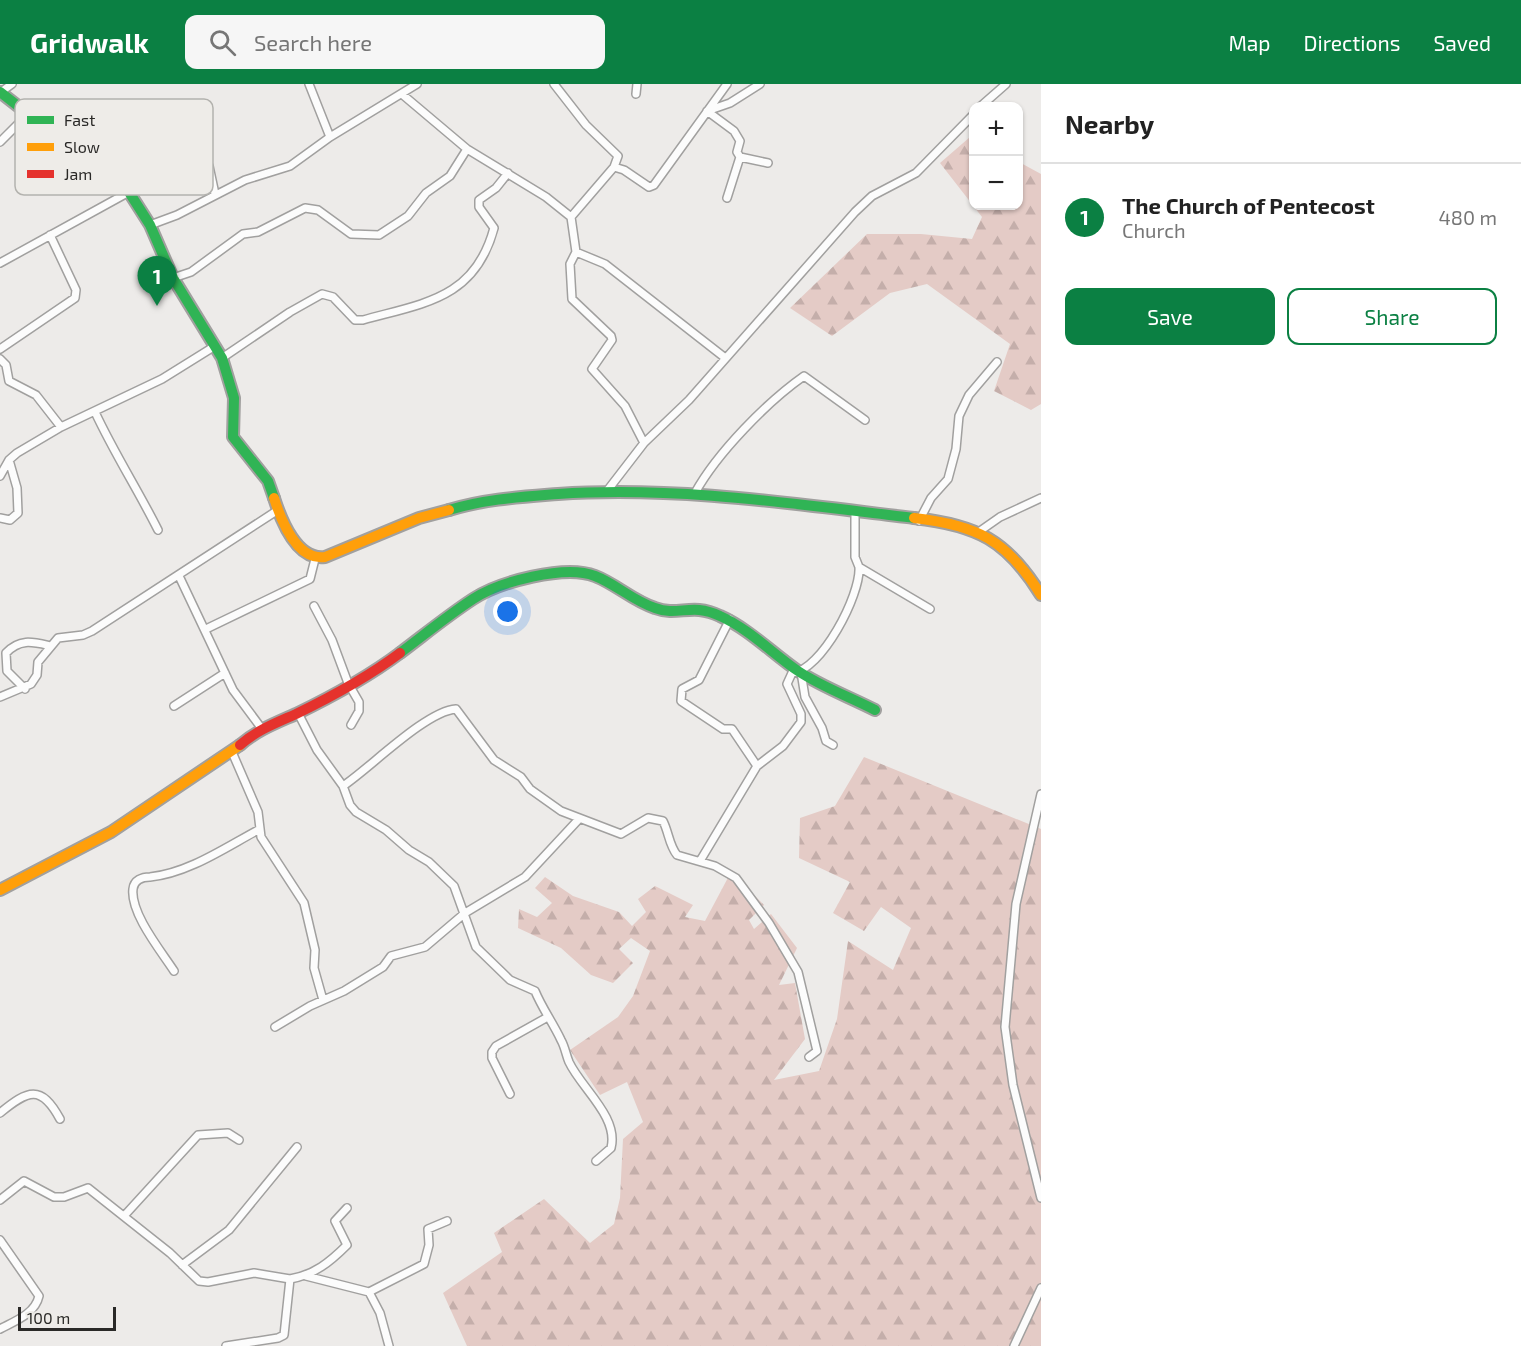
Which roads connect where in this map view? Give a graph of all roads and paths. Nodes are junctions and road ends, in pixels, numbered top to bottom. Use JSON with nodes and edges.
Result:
{"nodes":[{"id":1,"x":12,"y":84,"type":"edge"},
{"id":2,"x":309,"y":84,"type":"edge"},
{"id":3,"x":417,"y":84,"type":"edge"},
{"id":4,"x":554,"y":84,"type":"edge"},
{"id":5,"x":637,"y":84,"type":"edge"},
{"id":6,"x":727,"y":84,"type":"edge"},
{"id":7,"x":760,"y":84,"type":"edge"},
{"id":8,"x":1006,"y":84,"type":"edge"},
{"id":9,"x":0,"y":92,"type":"edge"},
{"id":10,"x":636,"y":94,"type":"dead end"},
{"id":11,"x":403,"y":95,"type":"junction"},
{"id":12,"x":986,"y":102,"type":"edge"},
{"id":13,"x":15,"y":105,"type":"edge"},
{"id":14,"x":707,"y":111,"type":"junction"},
{"id":15,"x":969,"y":119,"type":"edge"},
{"id":16,"x":15,"y":127,"type":"edge"},
{"id":17,"x":330,"y":137,"type":"junction"},
{"id":18,"x":0,"y":142,"type":"edge"},
{"id":19,"x":467,"y":149,"type":"junction"},
{"id":20,"x":740,"y":157,"type":"junction"},
{"id":21,"x":768,"y":163,"type":"dead end"},
{"id":22,"x":614,"y":167,"type":"junction"},
{"id":23,"x":508,"y":173,"type":"junction"},
{"id":24,"x":213,"y":185,"type":"edge"},
{"id":25,"x":215,"y":194,"type":"junction"},
{"id":26,"x":124,"y":195,"type":"edge"},
{"id":27,"x":131,"y":195,"type":"edge"},
{"id":28,"x":727,"y":198,"type":"dead end"},
{"id":29,"x":571,"y":217,"type":"junction"},
{"id":30,"x":150,"y":225,"type":"junction"},
{"id":31,"x":51,"y":235,"type":"junction"},
{"id":32,"x":576,"y":252,"type":"junction"},
{"id":33,"x":0,"y":263,"type":"edge"},
{"id":34,"x":173,"y":278,"type":"junction"},
{"id":35,"x":215,"y":346,"type":"junction"},
{"id":36,"x":0,"y":350,"type":"edge"},
{"id":37,"x":724,"y":357,"type":"junction"},
{"id":38,"x":222,"y":358,"type":"junction"},
{"id":39,"x":0,"y":359,"type":"edge"},
{"id":40,"x":997,"y":362,"type":"dead end"},
{"id":41,"x":95,"y":412,"type":"junction"},
{"id":42,"x":865,"y":420,"type":"dead end"},
{"id":43,"x":61,"y":427,"type":"junction"},
{"id":44,"x":644,"y":443,"type":"junction"},
{"id":45,"x":9,"y":460,"type":"junction"},
{"id":46,"x":0,"y":476,"type":"edge"},
{"id":47,"x":607,"y":491,"type":"junction"},
{"id":48,"x":695,"y":493,"type":"junction"},
{"id":49,"x":1041,"y":498,"type":"edge"},
{"id":50,"x":278,"y":510,"type":"junction"},
{"id":51,"x":855,"y":513,"type":"junction"},
{"id":52,"x":0,"y":518,"type":"edge"},
{"id":53,"x":919,"y":521,"type":"junction"},
{"id":54,"x":158,"y":530,"type":"dead end"},
{"id":55,"x":980,"y":531,"type":"junction"},
{"id":56,"x":315,"y":559,"type":"junction"},
{"id":57,"x":860,"y":567,"type":"junction"},
{"id":58,"x":178,"y":576,"type":"junction"},
{"id":59,"x":1041,"y":595,"type":"edge"},
{"id":60,"x":314,"y":606,"type":"dead end"},
{"id":61,"x":930,"y":609,"type":"dead end"},
{"id":62,"x":730,"y":619,"type":"junction"},
{"id":63,"x":206,"y":629,"type":"junction"},
{"id":64,"x":51,"y":646,"type":"junction"},
{"id":65,"x":801,"y":672,"type":"junction"},
{"id":66,"x":225,"y":673,"type":"junction"},
{"id":67,"x":348,"y":683,"type":"junction"},
{"id":68,"x":25,"y":689,"type":"junction"},
{"id":69,"x":0,"y":697,"type":"edge"},
{"id":70,"x":174,"y":706,"type":"dead end"},
{"id":71,"x":875,"y":710,"type":"dead end"},
{"id":72,"x":298,"y":713,"type":"junction"},
{"id":73,"x":351,"y":725,"type":"dead end"},
{"id":74,"x":262,"y":729,"type":"junction"},
{"id":75,"x":833,"y":745,"type":"dead end"},
{"id":76,"x":232,"y":752,"type":"junction"},
{"id":77,"x":757,"y":766,"type":"junction"},
{"id":78,"x":343,"y":786,"type":"junction"},
{"id":79,"x":1041,"y":794,"type":"edge"},
{"id":80,"x":579,"y":819,"type":"junction"},
{"id":81,"x":260,"y":829,"type":"junction"},
{"id":82,"x":699,"y":861,"type":"junction"},
{"id":83,"x":1,"y":888,"type":"edge"},
{"id":84,"x":465,"y":913,"type":"junction"},
{"id":85,"x":174,"y":971,"type":"dead end"},
{"id":86,"x":323,"y":1000,"type":"junction"},
{"id":87,"x":546,"y":1018,"type":"junction"},
{"id":88,"x":275,"y":1027,"type":"dead end"},
{"id":89,"x":809,"y":1057,"type":"dead end"},
{"id":90,"x":510,"y":1094,"type":"dead end"},
{"id":91,"x":0,"y":1113,"type":"edge"},
{"id":92,"x":60,"y":1119,"type":"dead end"},
{"id":93,"x":238,"y":1140,"type":"dead end"},
{"id":94,"x":297,"y":1147,"type":"dead end"},
{"id":95,"x":596,"y":1161,"type":"dead end"},
{"id":96,"x":1041,"y":1198,"type":"edge"},
{"id":97,"x":0,"y":1200,"type":"edge"},
{"id":98,"x":347,"y":1208,"type":"dead end"},
{"id":99,"x":124,"y":1216,"type":"junction"},
{"id":100,"x":447,"y":1221,"type":"dead end"},
{"id":101,"x":0,"y":1240,"type":"edge"},
{"id":102,"x":182,"y":1265,"type":"junction"},
{"id":103,"x":306,"y":1276,"type":"junction"},
{"id":104,"x":290,"y":1279,"type":"junction"},
{"id":105,"x":1041,"y":1288,"type":"edge"},
{"id":106,"x":369,"y":1292,"type":"junction"},
{"id":107,"x":0,"y":1329,"type":"edge"},
{"id":108,"x":226,"y":1346,"type":"edge"},
{"id":109,"x":389,"y":1346,"type":"edge"},
{"id":110,"x":1014,"y":1346,"type":"edge"}],
"edges":[{"from":1,"to":9,"type":"street"},
{"from":2,"to":17,"type":"street"},
{"from":3,"to":11,"type":"street"},
{"from":4,"to":22,"type":"street"},
{"from":5,"to":10,"type":"street"},
{"from":6,"to":14,"type":"street"},
{"from":7,"to":14,"type":"street"},
{"from":8,"to":12,"type":"street"},
{"from":9,"to":13,"type":"street"},
{"from":11,"to":17,"type":"street"},
{"from":11,"to":19,"type":"street"},
{"from":14,"to":20,"type":"street"},
{"from":14,"to":22,"type":"street"},
{"from":15,"to":37,"type":"street"},
{"from":16,"to":18,"type":"street"},
{"from":17,"to":25,"type":"street"},
{"from":19,"to":23,"type":"street"},
{"from":19,"to":34,"type":"street"},
{"from":20,"to":21,"type":"street"},
{"from":20,"to":28,"type":"street"},
{"from":22,"to":29,"type":"street"},
{"from":23,"to":29,"type":"street"},
{"from":23,"to":38,"type":"street"},
{"from":24,"to":25,"type":"street"},
{"from":25,"to":30,"type":"street"},
{"from":26,"to":31,"type":"street"},
{"from":27,"to":30,"type":"street"},
{"from":29,"to":32,"type":"street"},
{"from":30,"to":34,"type":"street"},
{"from":31,"to":33,"type":"street"},
{"from":31,"to":36,"type":"street"},
{"from":32,"to":37,"type":"street"},
{"from":32,"to":44,"type":"street"},
{"from":34,"to":35,"type":"street"},
{"from":35,"to":38,"type":"street"},
{"from":35,"to":41,"type":"street"},
{"from":37,"to":44,"type":"street"},
{"from":38,"to":50,"type":"street"},
{"from":39,"to":43,"type":"street"},
{"from":40,"to":53,"type":"street"},
{"from":41,"to":43,"type":"street"},
{"from":41,"to":54,"type":"street"},
{"from":42,"to":48,"type":"street"},
{"from":43,"to":45,"type":"street"},
{"from":44,"to":47,"type":"street"},
{"from":45,"to":46,"type":"street"},
{"from":45,"to":52,"type":"street"},
{"from":47,"to":48,"type":"street"},
{"from":47,"to":56,"type":"street"},
{"from":48,"to":51,"type":"street"},
{"from":49,"to":55,"type":"street"},
{"from":50,"to":56,"type":"street"},
{"from":50,"to":58,"type":"street"},
{"from":51,"to":53,"type":"street"},
{"from":51,"to":57,"type":"street"},
{"from":53,"to":55,"type":"street"},
{"from":55,"to":59,"type":"street"},
{"from":56,"to":63,"type":"street"},
{"from":57,"to":61,"type":"street"},
{"from":57,"to":65,"type":"street"},
{"from":58,"to":63,"type":"street"},
{"from":58,"to":64,"type":"street"},
{"from":60,"to":67,"type":"street"},
{"from":62,"to":65,"type":"street"},
{"from":62,"to":67,"type":"street"},
{"from":62,"to":77,"type":"street"},
{"from":63,"to":66,"type":"street"},
{"from":64,"to":68,"type":"street"},
{"from":64,"to":68,"type":"street"},
{"from":65,"to":71,"type":"street"},
{"from":65,"to":75,"type":"street"},
{"from":65,"to":77,"type":"street"},
{"from":66,"to":70,"type":"street"},
{"from":66,"to":74,"type":"street"},
{"from":67,"to":72,"type":"street"},
{"from":67,"to":73,"type":"street"},
{"from":68,"to":69,"type":"street"},
{"from":72,"to":74,"type":"street"},
{"from":72,"to":78,"type":"street"},
{"from":74,"to":76,"type":"street"},
{"from":76,"to":81,"type":"street"},
{"from":76,"to":83,"type":"street"},
{"from":77,"to":82,"type":"street"},
{"from":78,"to":80,"type":"street"},
{"from":78,"to":84,"type":"street"},
{"from":79,"to":96,"type":"street"},
{"from":80,"to":82,"type":"street"},
{"from":80,"to":84,"type":"street"},
{"from":81,"to":85,"type":"street"},
{"from":81,"to":86,"type":"street"},
{"from":82,"to":89,"type":"street"},
{"from":84,"to":86,"type":"street"},
{"from":84,"to":87,"type":"street"},
{"from":86,"to":88,"type":"street"},
{"from":87,"to":90,"type":"street"},
{"from":87,"to":95,"type":"street"},
{"from":91,"to":92,"type":"street"},
{"from":93,"to":99,"type":"street"},
{"from":94,"to":102,"type":"street"},
{"from":97,"to":99,"type":"street"},
{"from":98,"to":103,"type":"street"},
{"from":99,"to":102,"type":"street"},
{"from":100,"to":106,"type":"street"},
{"from":101,"to":107,"type":"street"},
{"from":102,"to":104,"type":"street"},
{"from":103,"to":104,"type":"street"},
{"from":103,"to":106,"type":"street"},
{"from":104,"to":108,"type":"street"},
{"from":105,"to":110,"type":"street"},
{"from":106,"to":109,"type":"street"}]}
